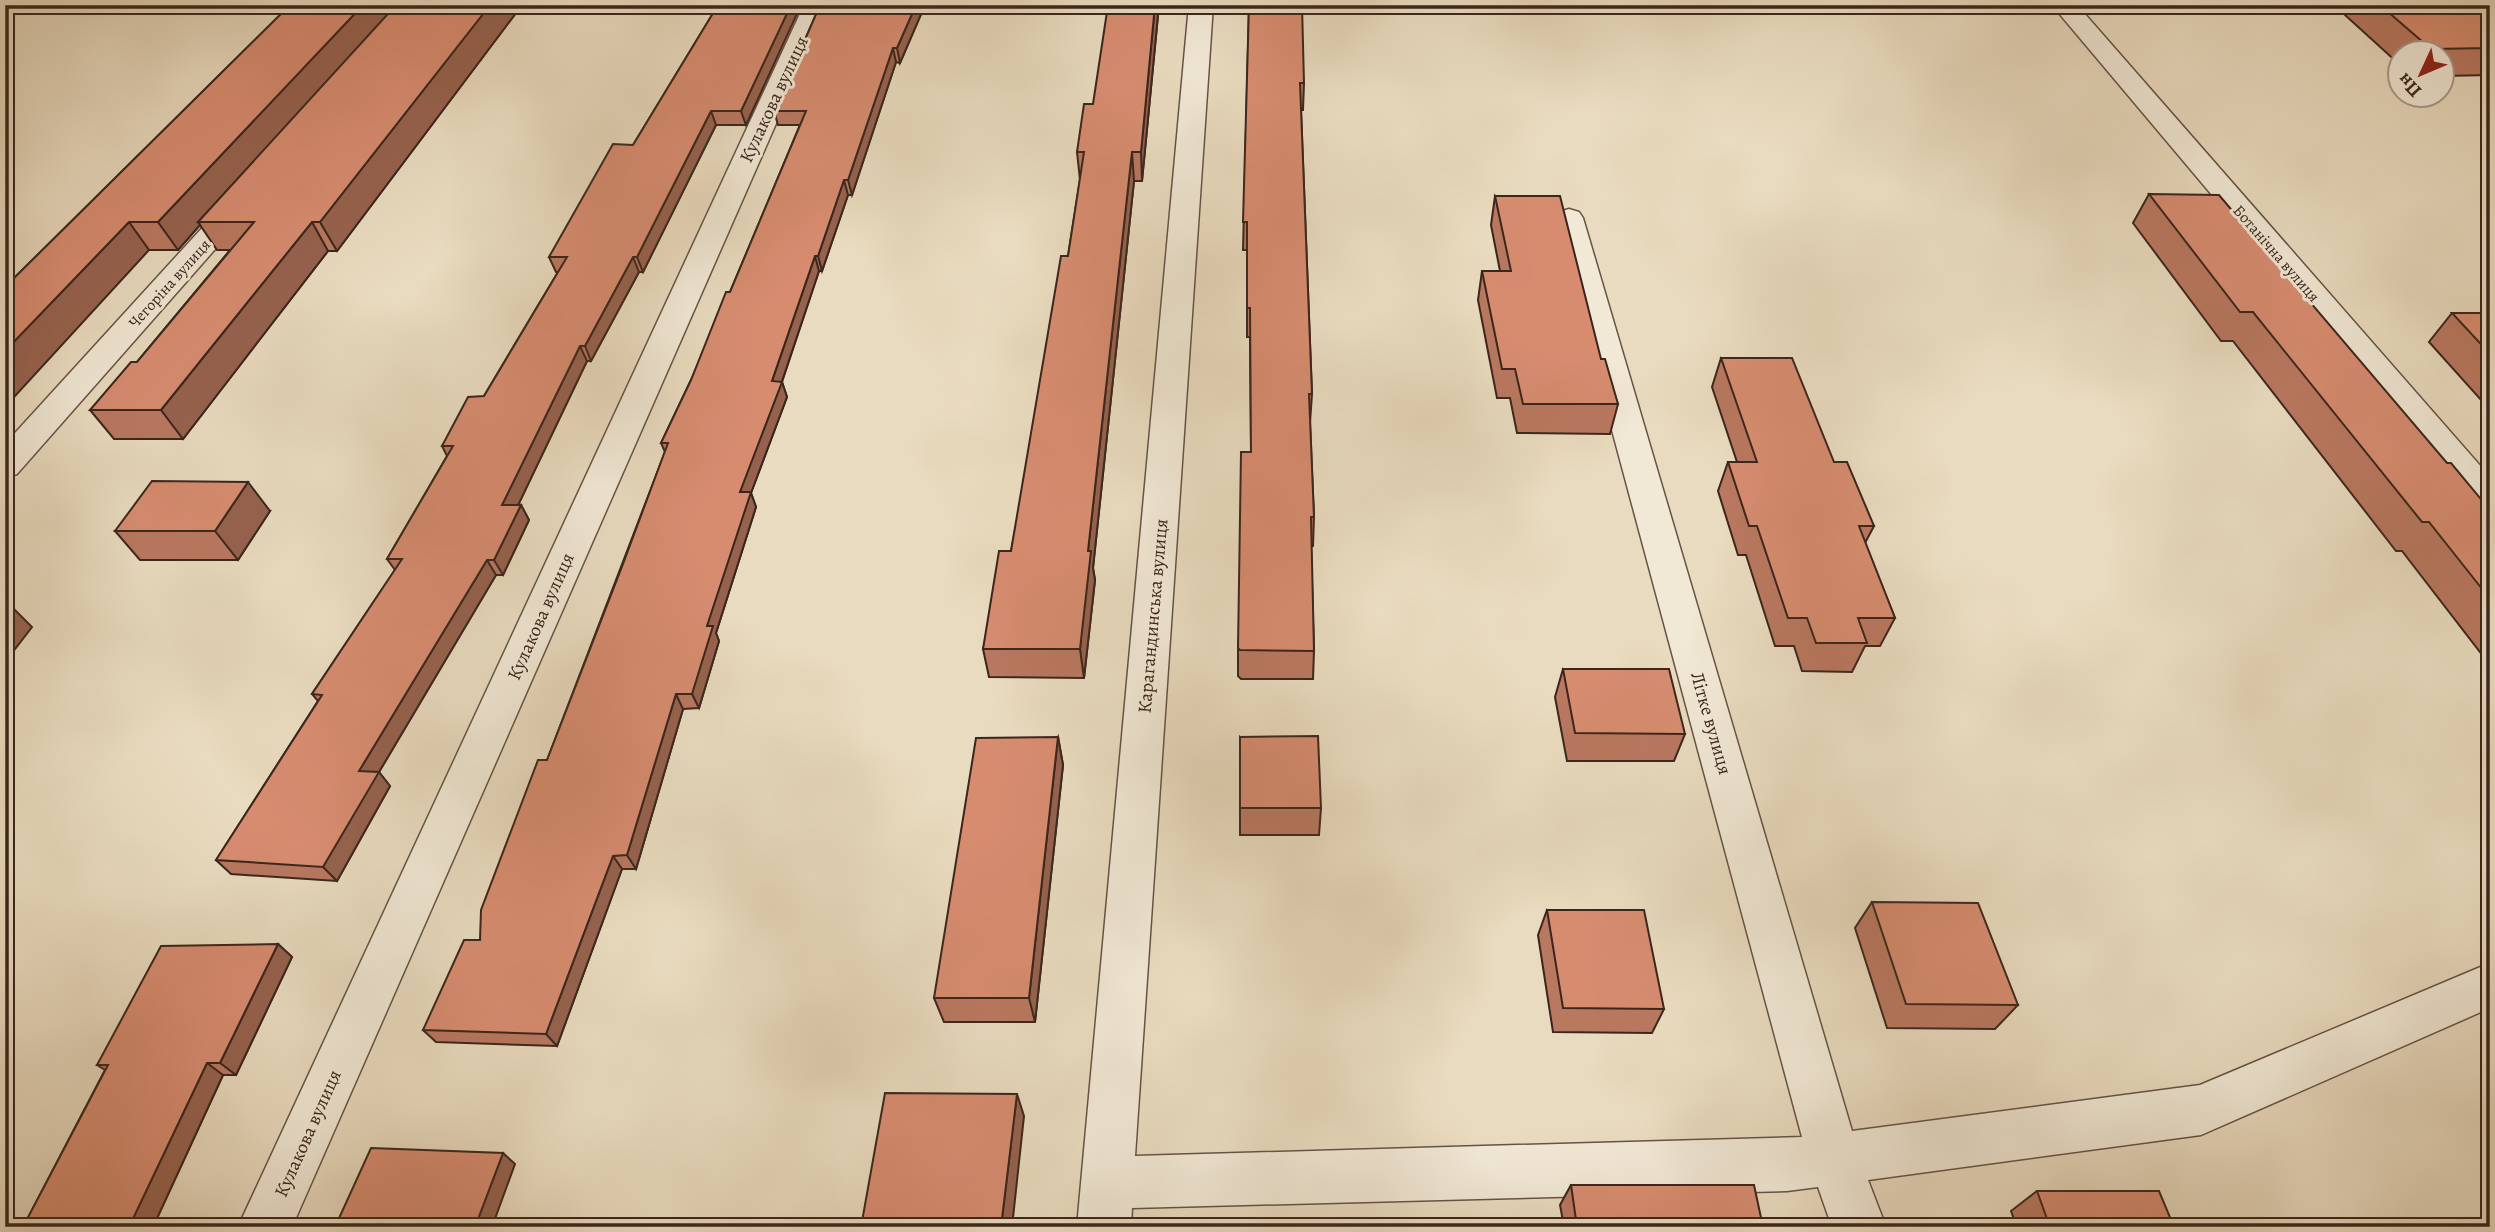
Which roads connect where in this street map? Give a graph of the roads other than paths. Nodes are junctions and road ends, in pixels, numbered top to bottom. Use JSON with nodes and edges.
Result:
{"nodes":[{"id":1,"x":816,"y":5,"type":"edge"},
{"id":2,"x":1200,"y":5,"type":"edge"},
{"id":3,"x":2064,"y":5,"type":"edge"},
{"id":4,"x":261,"y":179,"type":"edge"},
{"id":5,"x":1569,"y":218,"type":"edge"},
{"id":6,"x":5,"y":466,"type":"edge"},
{"id":7,"x":2490,"y":501,"type":"edge"},
{"id":8,"x":2490,"y":985,"type":"edge"},
{"id":9,"x":1834,"y":1159,"type":"junction"},
{"id":10,"x":1106,"y":1205,"type":"edge"},
{"id":11,"x":265,"y":1227,"type":"edge"},
{"id":12,"x":1859,"y":1227,"type":"edge"}],
"edges":[{"from":1,"to":11,"type":"street","name":"Кулакова вулиця"},
{"from":2,"to":10,"type":"street","name":"Карагандинська вулиця"},
{"from":3,"to":7,"type":"street","name":"Ботанічна вулиця"},
{"from":4,"to":6,"type":"street","name":"Чегоріна вулиця"},
{"from":5,"to":9,"type":"street","name":"Літке вулиця"},
{"from":8,"to":9,"type":"street"},
{"from":9,"to":10,"type":"street"},
{"from":9,"to":12,"type":"street","name":"Літке вулиця"}]}
